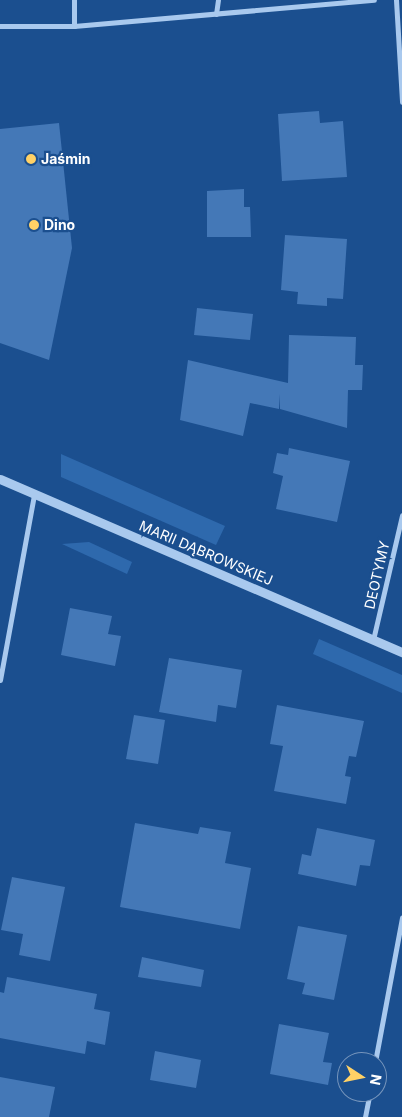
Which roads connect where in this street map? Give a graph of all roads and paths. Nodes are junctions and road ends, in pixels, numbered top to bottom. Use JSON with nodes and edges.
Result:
{"nodes":[{"id":1,"x":74,"y":0,"type":"edge"},
{"id":2,"x":218,"y":0,"type":"edge"},
{"id":3,"x":374,"y":0,"type":"edge"},
{"id":4,"x":396,"y":0,"type":"edge"},
{"id":5,"x":216,"y":14,"type":"junction"},
{"id":6,"x":0,"y":26,"type":"edge"},
{"id":7,"x":74,"y":26,"type":"junction"},
{"id":8,"x":402,"y":102,"type":"edge"},
{"id":9,"x":0,"y":479,"type":"edge"},
{"id":10,"x":34,"y":494,"type":"junction"},
{"id":11,"x":402,"y":515,"type":"edge"},
{"id":12,"x":373,"y":640,"type":"junction"},
{"id":13,"x":402,"y":652,"type":"edge"},
{"id":14,"x":0,"y":680,"type":"edge"},
{"id":15,"x":402,"y":918,"type":"edge"},
{"id":16,"x":377,"y":1052,"type":"edge"},
{"id":17,"x":368,"y":1102,"type":"edge"},
{"id":18,"x":365,"y":1117,"type":"edge"}],
"edges":[{"from":1,"to":7,"type":"street"},
{"from":2,"to":5,"type":"street"},
{"from":3,"to":5,"type":"street"},
{"from":4,"to":8,"type":"street"},
{"from":5,"to":7,"type":"street"},
{"from":6,"to":7,"type":"street"},
{"from":9,"to":10,"type":"street","name":"MARII DĄBROWSKIEJ"},
{"from":10,"to":12,"type":"street","name":"MARII DĄBROWSKIEJ"},
{"from":10,"to":14,"type":"street"},
{"from":11,"to":12,"type":"street","name":"DEOTYMY"},
{"from":12,"to":13,"type":"street","name":"MARII DĄBROWSKIEJ"},
{"from":15,"to":16,"type":"street"},
{"from":17,"to":18,"type":"street"}]}
